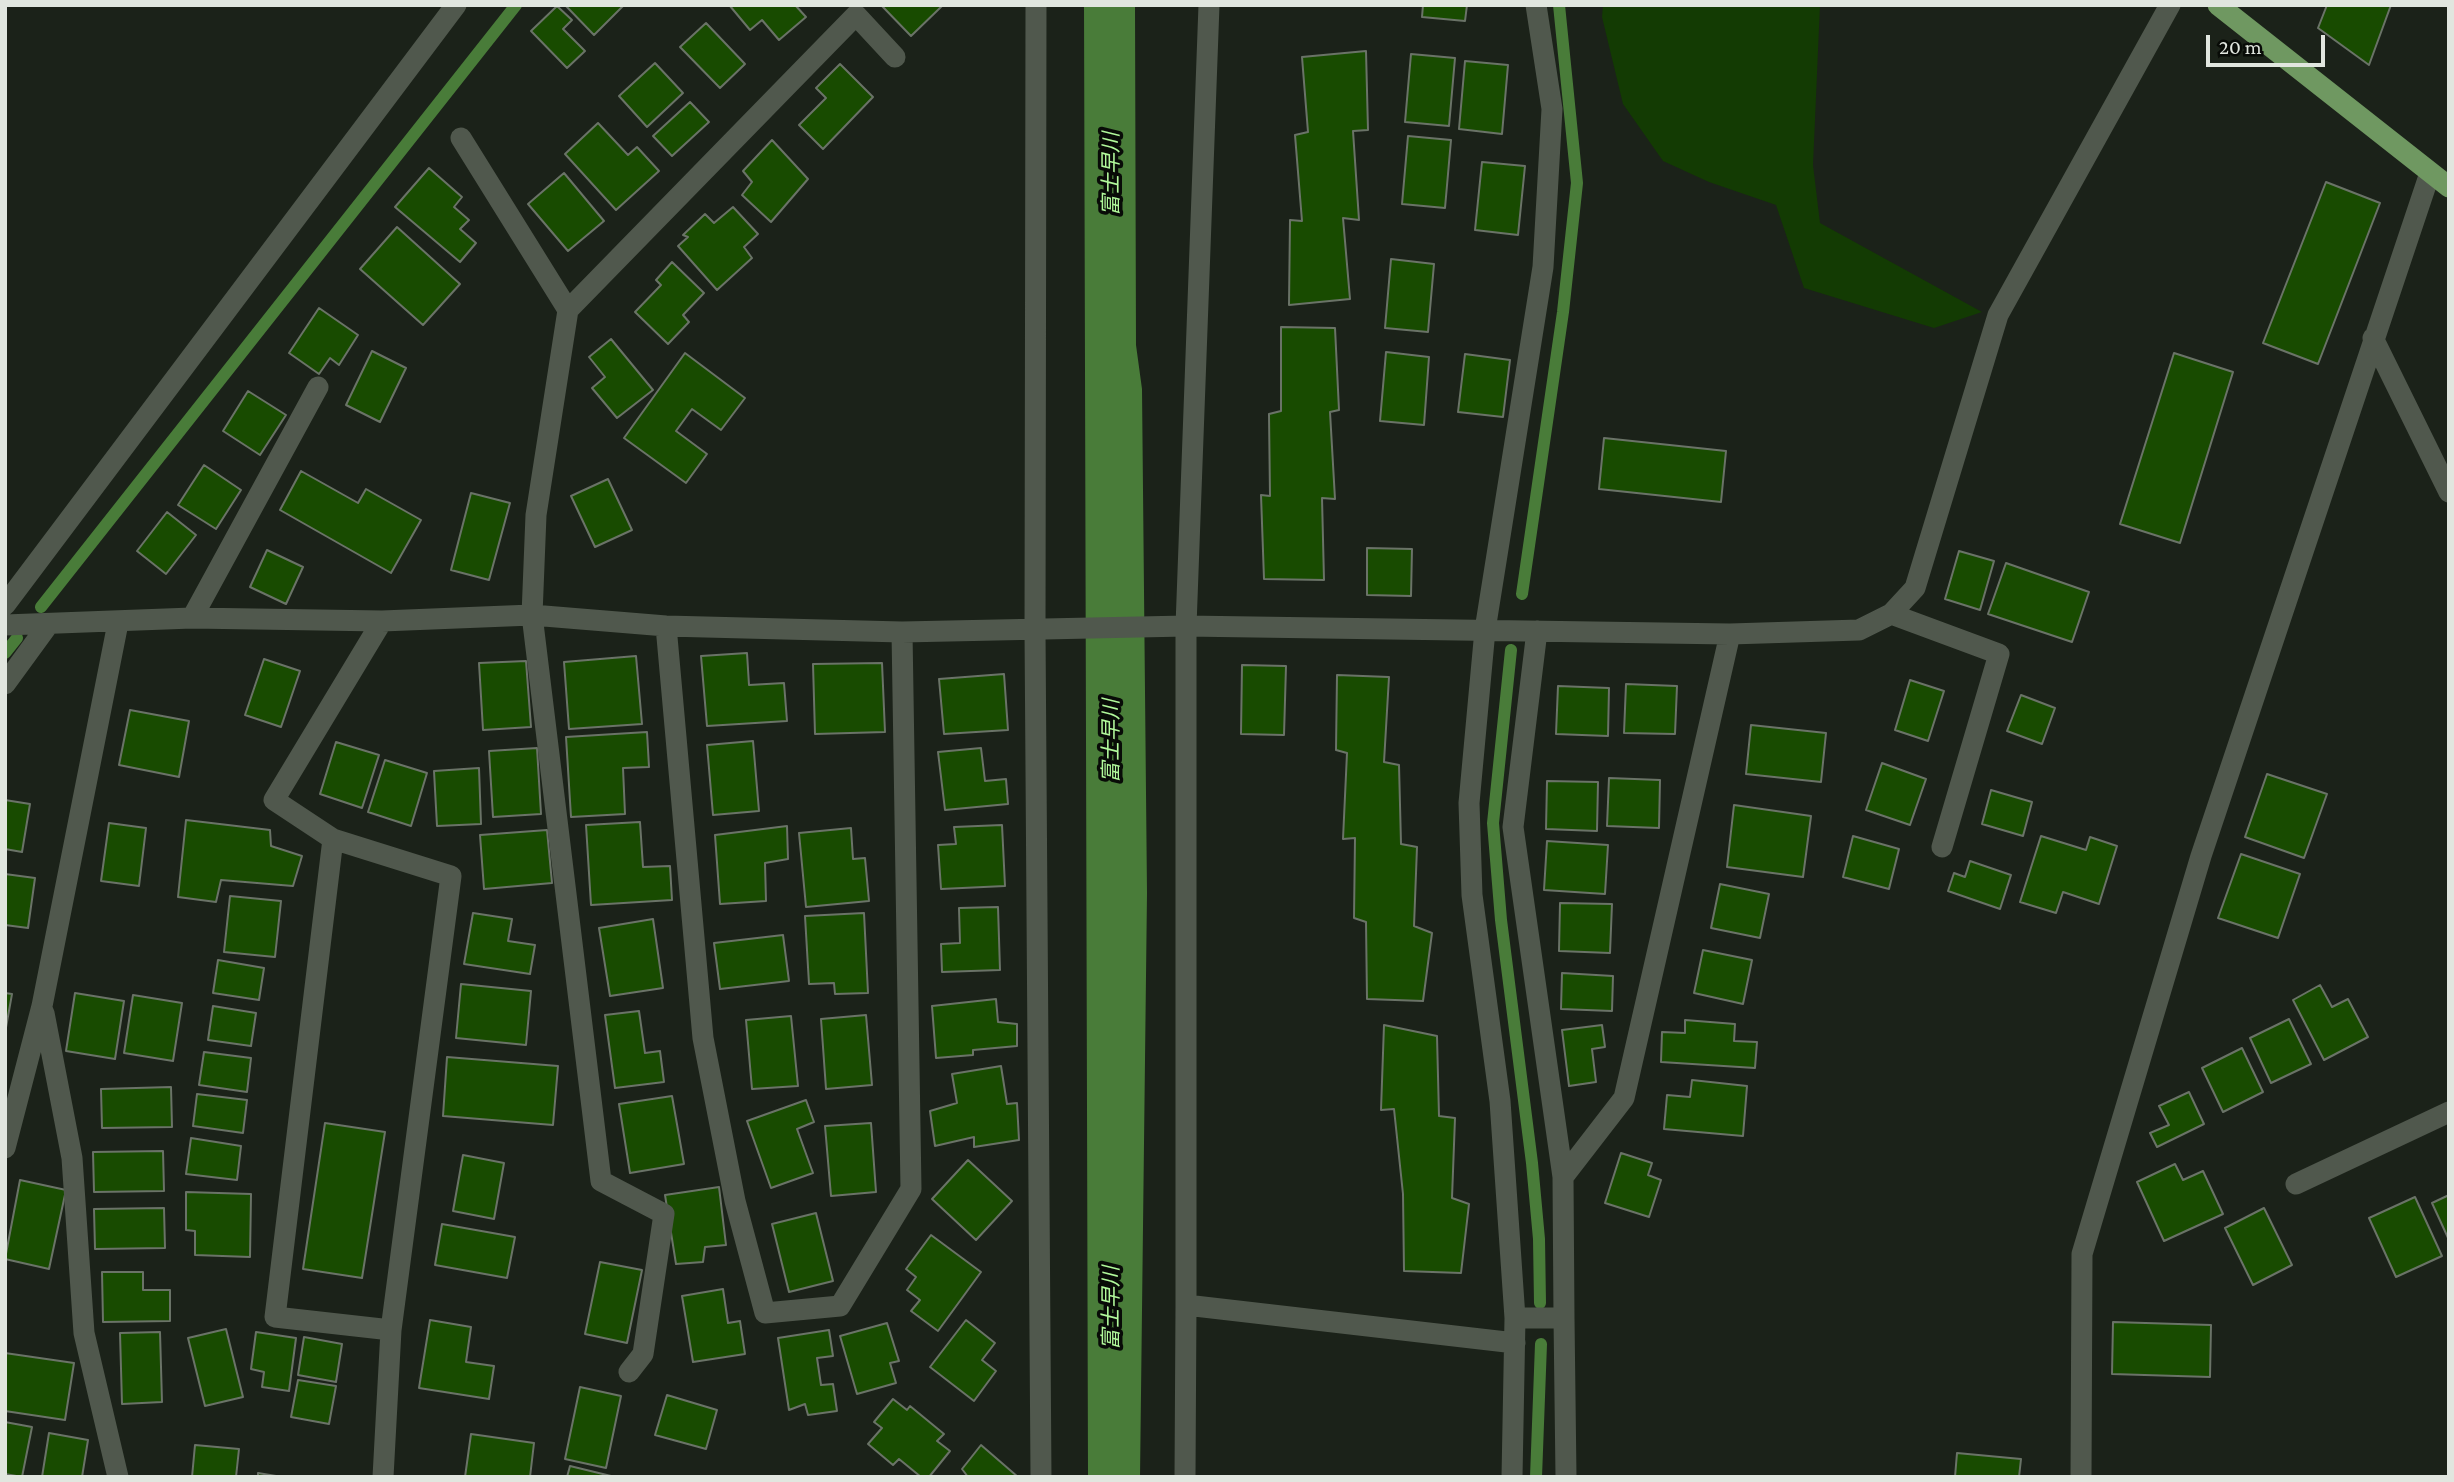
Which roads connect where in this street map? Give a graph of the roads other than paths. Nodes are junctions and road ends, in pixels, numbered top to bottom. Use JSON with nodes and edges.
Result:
{"nodes":[{"id":1,"x":456,"y":5,"type":"edge"},
{"id":2,"x":1036,"y":5,"type":"edge"},
{"id":3,"x":1209,"y":5,"type":"edge"},
{"id":4,"x":1536,"y":5,"type":"edge"},
{"id":5,"x":2170,"y":5,"type":"edge"},
{"id":6,"x":2218,"y":5,"type":"edge"},
{"id":7,"x":895,"y":57,"type":"dead end"},
{"id":8,"x":461,"y":138,"type":"dead end"},
{"id":9,"x":2430,"y":173,"type":"junction"},
{"id":10,"x":2449,"y":187,"type":"edge"},
{"id":11,"x":568,"y":310,"type":"junction"},
{"id":12,"x":2373,"y":338,"type":"junction"},
{"id":13,"x":318,"y":387,"type":"dead end"},
{"id":14,"x":2449,"y":492,"type":"edge"},
{"id":15,"x":5,"y":605,"type":"edge"},
{"id":16,"x":1891,"y":614,"type":"junction"},
{"id":17,"x":532,"y":615,"type":"junction"},
{"id":18,"x":192,"y":618,"type":"junction"},
{"id":19,"x":382,"y":621,"type":"junction"},
{"id":20,"x":118,"y":623,"type":"junction"},
{"id":21,"x":5,"y":625,"type":"edge"},
{"id":22,"x":48,"y":625,"type":"junction"},
{"id":23,"x":666,"y":626,"type":"junction"},
{"id":24,"x":1186,"y":626,"type":"junction"},
{"id":25,"x":1035,"y":630,"type":"junction"},
{"id":26,"x":1485,"y":630,"type":"junction"},
{"id":27,"x":1537,"y":631,"type":"junction"},
{"id":28,"x":902,"y":632,"type":"junction"},
{"id":29,"x":1730,"y":634,"type":"junction"},
{"id":30,"x":5,"y":684,"type":"edge"},
{"id":31,"x":333,"y":839,"type":"junction"},
{"id":32,"x":1942,"y":847,"type":"dead end"},
{"id":33,"x":43,"y":1006,"type":"junction"},
{"id":34,"x":2449,"y":1112,"type":"edge"},
{"id":35,"x":5,"y":1148,"type":"edge"},
{"id":36,"x":1563,"y":1177,"type":"junction"},
{"id":37,"x":2297,"y":1184,"type":"dead end"},
{"id":38,"x":1186,"y":1305,"type":"junction"},
{"id":39,"x":1514,"y":1318,"type":"junction"},
{"id":40,"x":1564,"y":1318,"type":"junction"},
{"id":41,"x":391,"y":1330,"type":"junction"},
{"id":42,"x":1515,"y":1343,"type":"junction"},
{"id":43,"x":629,"y":1372,"type":"dead end"},
{"id":44,"x":118,"y":1477,"type":"edge"},
{"id":45,"x":383,"y":1477,"type":"edge"},
{"id":46,"x":1041,"y":1477,"type":"edge"},
{"id":47,"x":1185,"y":1477,"type":"edge"},
{"id":48,"x":1511,"y":1477,"type":"edge"},
{"id":49,"x":1566,"y":1477,"type":"edge"},
{"id":50,"x":2081,"y":1477,"type":"edge"}],
"edges":[{"from":1,"to":15,"type":"street"},
{"from":2,"to":25,"type":"street"},
{"from":3,"to":24,"type":"street"},
{"from":4,"to":26,"type":"street"},
{"from":5,"to":16,"type":"street"},
{"from":6,"to":9,"type":"main road"},
{"from":7,"to":11,"type":"street"},
{"from":8,"to":11,"type":"street"},
{"from":9,"to":10,"type":"main road"},
{"from":9,"to":12,"type":"street"},
{"from":11,"to":17,"type":"street"},
{"from":12,"to":14,"type":"street"},
{"from":12,"to":50,"type":"street"},
{"from":13,"to":18,"type":"street"},
{"from":16,"to":29,"type":"street"},
{"from":16,"to":32,"type":"street"},
{"from":17,"to":19,"type":"street"},
{"from":17,"to":23,"type":"street"},
{"from":17,"to":43,"type":"street"},
{"from":18,"to":19,"type":"street"},
{"from":18,"to":20,"type":"street"},
{"from":19,"to":31,"type":"street"},
{"from":20,"to":22,"type":"street"},
{"from":20,"to":33,"type":"street"},
{"from":21,"to":22,"type":"street"},
{"from":22,"to":30,"type":"street"},
{"from":23,"to":28,"type":"street"},
{"from":23,"to":28,"type":"street"},
{"from":24,"to":25,"type":"street"},
{"from":24,"to":26,"type":"street"},
{"from":24,"to":38,"type":"street"},
{"from":25,"to":28,"type":"street"},
{"from":25,"to":46,"type":"street"},
{"from":26,"to":27,"type":"street"},
{"from":26,"to":39,"type":"street"},
{"from":27,"to":29,"type":"street"},
{"from":27,"to":36,"type":"street"},
{"from":29,"to":36,"type":"street"},
{"from":31,"to":41,"type":"street"},
{"from":31,"to":41,"type":"street"},
{"from":33,"to":35,"type":"street"},
{"from":33,"to":44,"type":"street"},
{"from":34,"to":37,"type":"street"},
{"from":36,"to":40,"type":"street"},
{"from":38,"to":42,"type":"street"},
{"from":38,"to":47,"type":"street"},
{"from":39,"to":40,"type":"street"},
{"from":39,"to":42,"type":"street"},
{"from":40,"to":49,"type":"street"},
{"from":41,"to":45,"type":"street"},
{"from":42,"to":48,"type":"street"}]}
